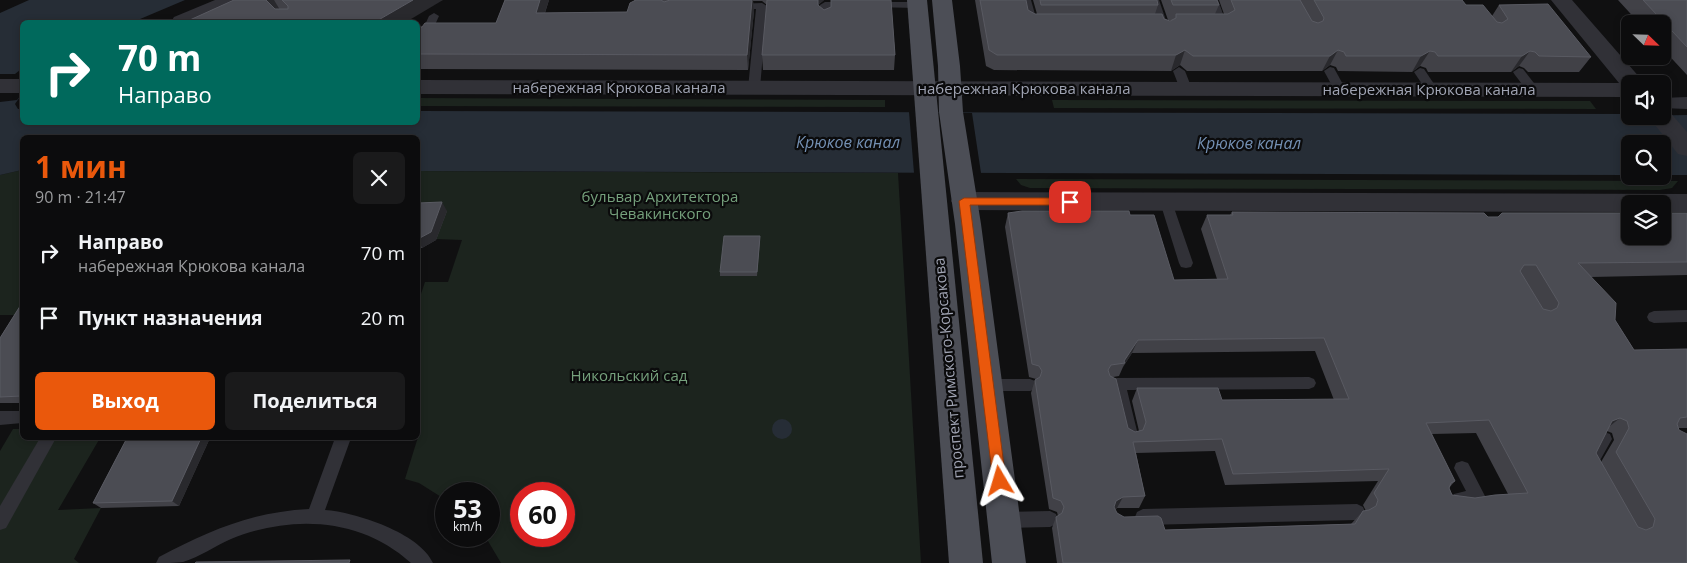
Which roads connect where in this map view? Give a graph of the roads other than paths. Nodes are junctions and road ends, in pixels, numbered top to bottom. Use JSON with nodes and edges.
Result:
{"nodes":[{"id":1,"x":233,"y":0,"type":"edge"},
{"id":2,"x":942,"y":0,"type":"edge"},
{"id":3,"x":1026,"y":0,"type":"edge"},
{"id":4,"x":1154,"y":0,"type":"edge"},
{"id":5,"x":1213,"y":0,"type":"edge"},
{"id":6,"x":917,"y":3,"type":"edge"},
{"id":7,"x":725,"y":7,"type":"edge"},
{"id":8,"x":1564,"y":10,"type":"edge"},
{"id":9,"x":434,"y":16,"type":"dead end"},
{"id":10,"x":187,"y":20,"type":"edge"},
{"id":11,"x":825,"y":20,"type":"edge"},
{"id":12,"x":1206,"y":25,"type":"edge"},
{"id":13,"x":1041,"y":26,"type":"edge"},
{"id":14,"x":1163,"y":27,"type":"edge"},
{"id":15,"x":424,"y":38,"type":"edge"},
{"id":16,"x":1519,"y":72,"type":"edge"},
{"id":17,"x":1624,"y":75,"type":"edge"},
{"id":18,"x":0,"y":86,"type":"edge"},
{"id":19,"x":20,"y":86,"type":"edge"},
{"id":20,"x":420,"y":87,"type":"edge"},
{"id":21,"x":754,"y":88,"type":"junction"},
{"id":22,"x":924,"y":88,"type":"junction"},
{"id":23,"x":950,"y":88,"type":"junction"},
{"id":24,"x":1533,"y":90,"type":"junction"},
{"id":25,"x":1621,"y":90,"type":"edge"},
{"id":26,"x":1687,"y":103,"type":"edge"},
{"id":27,"x":1671,"y":107,"type":"edge"},
{"id":28,"x":1671,"y":124,"type":"edge"},
{"id":29,"x":1687,"y":148,"type":"edge"},
{"id":30,"x":952,"y":182,"type":"junction"},
{"id":31,"x":1166,"y":202,"type":"junction"},
{"id":32,"x":1687,"y":203,"type":"edge"},
{"id":33,"x":1186,"y":263,"type":"dead end"},
{"id":34,"x":1687,"y":316,"type":"edge"},
{"id":35,"x":1654,"y":317,"type":"dead end"},
{"id":36,"x":1309,"y":382,"type":"dead end"},
{"id":37,"x":988,"y":385,"type":"junction"},
{"id":38,"x":1030,"y":385,"type":"edge"},
{"id":39,"x":20,"y":417,"type":"edge"},
{"id":40,"x":0,"y":418,"type":"edge"},
{"id":41,"x":1130,"y":435,"type":"edge"},
{"id":42,"x":1604,"y":438,"type":"edge"},
{"id":43,"x":47,"y":440,"type":"edge"},
{"id":44,"x":342,"y":440,"type":"edge"},
{"id":45,"x":1462,"y":468,"type":"dead end"},
{"id":46,"x":1599,"y":481,"type":"edge"},
{"id":47,"x":1446,"y":500,"type":"edge"},
{"id":48,"x":1357,"y":512,"type":"dead end"},
{"id":49,"x":314,"y":516,"type":"junction"},
{"id":50,"x":1128,"y":518,"type":"edge"},
{"id":51,"x":1050,"y":519,"type":"dead end"},
{"id":52,"x":1004,"y":520,"type":"junction"},
{"id":53,"x":0,"y":522,"type":"edge"},
{"id":54,"x":165,"y":563,"type":"edge"},
{"id":55,"x":424,"y":563,"type":"edge"},
{"id":56,"x":966,"y":563,"type":"edge"},
{"id":57,"x":1009,"y":563,"type":"edge"}],
"edges":[{"from":1,"to":10,"type":"street"},
{"from":2,"to":23,"type":"main road"},
{"from":3,"to":13,"type":"lane"},
{"from":4,"to":14,"type":"lane"},
{"from":5,"to":12,"type":"lane"},
{"from":6,"to":11,"type":"lane"},
{"from":6,"to":22,"type":"main road"},
{"from":7,"to":21,"type":"lane"},
{"from":8,"to":17,"type":"street"},
{"from":9,"to":15,"type":"lane"},
{"from":16,"to":24,"type":"lane"},
{"from":18,"to":19,"type":"street"},
{"from":20,"to":21,"type":"street","name":"набережная Крюкова канала"},
{"from":21,"to":22,"type":"street","name":"набережная Крюкова канала"},
{"from":22,"to":23,"type":"street","name":"набережная Крюкова канала"},
{"from":22,"to":30,"type":"main road"},
{"from":23,"to":24,"type":"street","name":"набережная Крюкова канала"},
{"from":23,"to":30,"type":"main road"},
{"from":24,"to":25,"type":"street","name":"набережная Крюкова канала"},
{"from":26,"to":27,"type":"street"},
{"from":28,"to":29,"type":"street"},
{"from":30,"to":31,"type":"street"},
{"from":30,"to":37,"type":"main road"},
{"from":30,"to":56,"type":"main road","name":"проспект Римского-Корсакова"},
{"from":31,"to":32,"type":"street"},
{"from":31,"to":33,"type":"lane"},
{"from":34,"to":35,"type":"lane"},
{"from":36,"to":41,"type":"lane"},
{"from":37,"to":38,"type":"lane"},
{"from":37,"to":52,"type":"main road"},
{"from":39,"to":40,"type":"lane"},
{"from":42,"to":46,"type":"lane"},
{"from":43,"to":53,"type":"lane"},
{"from":44,"to":49,"type":"lane"},
{"from":45,"to":47,"type":"lane"},
{"from":48,"to":50,"type":"lane"},
{"from":49,"to":54,"type":"lane"},
{"from":49,"to":55,"type":"lane"},
{"from":51,"to":52,"type":"lane"},
{"from":52,"to":57,"type":"main road"}]}
